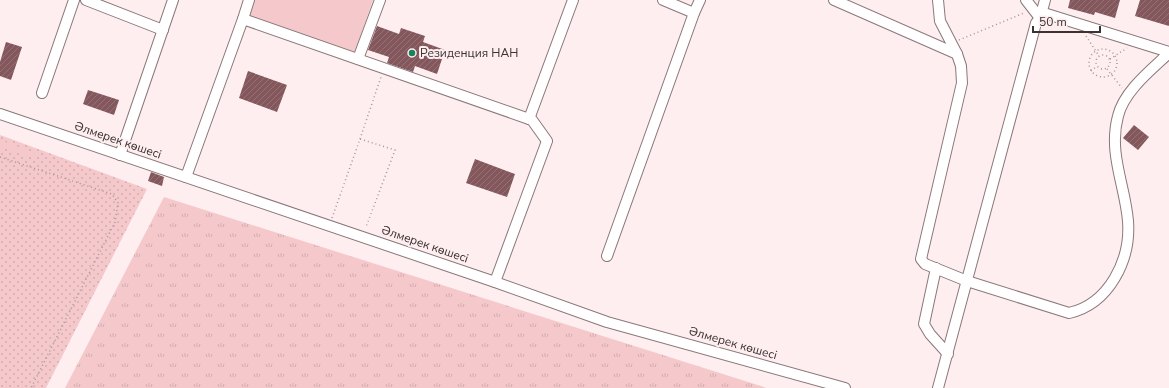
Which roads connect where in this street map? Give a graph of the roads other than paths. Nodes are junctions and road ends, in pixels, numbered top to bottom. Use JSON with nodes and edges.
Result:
{"nodes":[{"id":1,"x":74,"y":0,"type":"edge"},
{"id":2,"x":86,"y":0,"type":"edge"},
{"id":3,"x":173,"y":0,"type":"edge"},
{"id":4,"x":249,"y":0,"type":"edge"},
{"id":5,"x":380,"y":0,"type":"edge"},
{"id":6,"x":573,"y":0,"type":"edge"},
{"id":7,"x":663,"y":0,"type":"edge"},
{"id":8,"x":700,"y":0,"type":"edge"},
{"id":9,"x":834,"y":0,"type":"edge"},
{"id":10,"x":938,"y":0,"type":"edge"},
{"id":11,"x":1026,"y":0,"type":"edge"},
{"id":12,"x":1045,"y":0,"type":"edge"},
{"id":13,"x":694,"y":13,"type":"junction"},
{"id":14,"x":1037,"y":14,"type":"junction"},
{"id":15,"x":243,"y":19,"type":"junction"},
{"id":16,"x":163,"y":30,"type":"junction"},
{"id":17,"x":1169,"y":52,"type":"edge"},
{"id":18,"x":957,"y":54,"type":"junction"},
{"id":19,"x":358,"y":59,"type":"junction"},
{"id":20,"x":42,"y":92,"type":"dead end"},
{"id":21,"x":0,"y":114,"type":"edge"},
{"id":22,"x":529,"y":119,"type":"junction"},
{"id":23,"x":120,"y":155,"type":"junction"},
{"id":24,"x":186,"y":177,"type":"junction"},
{"id":25,"x":607,"y":256,"type":"dead end"},
{"id":26,"x":936,"y":268,"type":"junction"},
{"id":27,"x":967,"y":281,"type":"junction"},
{"id":28,"x":495,"y":282,"type":"junction"},
{"id":29,"x":948,"y":354,"type":"junction"},
{"id":30,"x":845,"y":388,"type":"edge"},
{"id":31,"x":938,"y":388,"type":"edge"}],
"edges":[{"from":1,"to":20,"type":"street"},
{"from":2,"to":16,"type":"street"},
{"from":3,"to":16,"type":"street"},
{"from":4,"to":15,"type":"street"},
{"from":5,"to":19,"type":"street"},
{"from":6,"to":22,"type":"street"},
{"from":7,"to":13,"type":"street"},
{"from":8,"to":13,"type":"street"},
{"from":9,"to":18,"type":"street"},
{"from":10,"to":18,"type":"street"},
{"from":11,"to":14,"type":"street"},
{"from":12,"to":14,"type":"street"},
{"from":13,"to":25,"type":"street"},
{"from":14,"to":17,"type":"street"},
{"from":14,"to":27,"type":"street"},
{"from":15,"to":19,"type":"street"},
{"from":15,"to":24,"type":"street"},
{"from":16,"to":23,"type":"street"},
{"from":17,"to":27,"type":"street"},
{"from":18,"to":26,"type":"street"},
{"from":19,"to":22,"type":"street"},
{"from":21,"to":23,"type":"street","name":"Әлмерек көшесі"},
{"from":22,"to":28,"type":"street"},
{"from":23,"to":24,"type":"street","name":"Әлмерек көшесі"},
{"from":24,"to":28,"type":"street","name":"Әлмерек көшесі"},
{"from":26,"to":27,"type":"street"},
{"from":26,"to":29,"type":"street"},
{"from":27,"to":29,"type":"street"},
{"from":28,"to":30,"type":"street","name":"Әлмерек көшесі"},
{"from":29,"to":31,"type":"street"}]}
